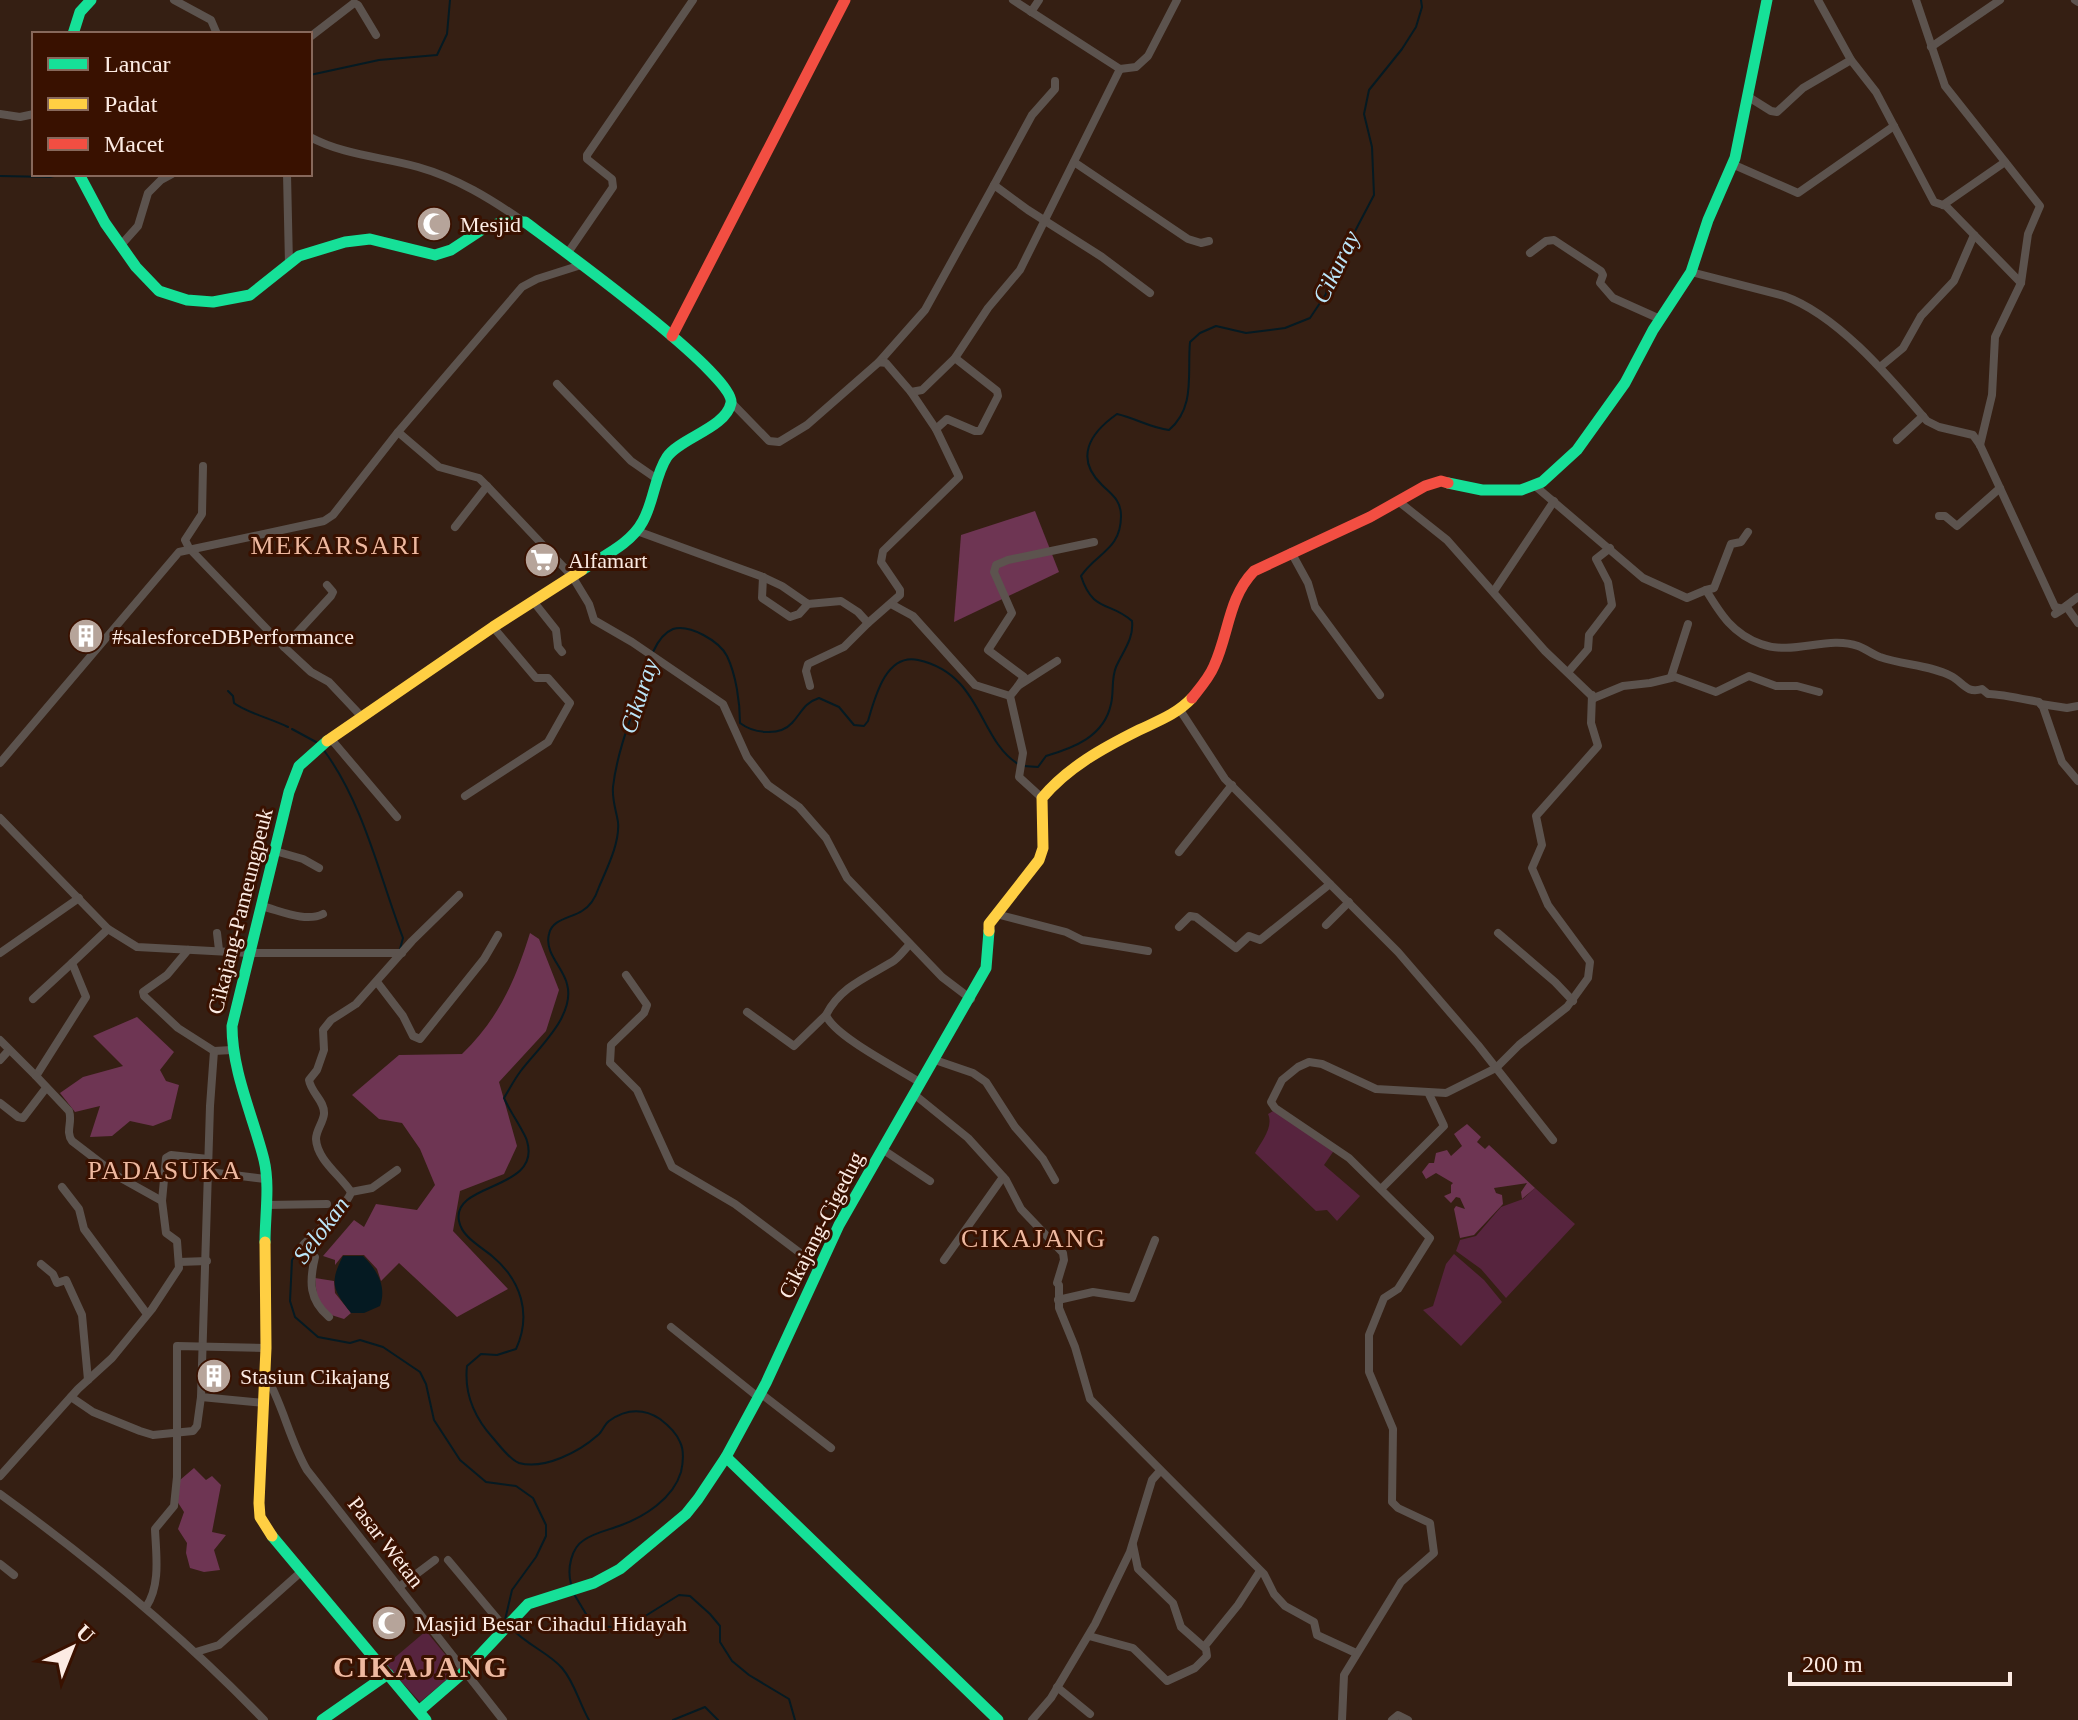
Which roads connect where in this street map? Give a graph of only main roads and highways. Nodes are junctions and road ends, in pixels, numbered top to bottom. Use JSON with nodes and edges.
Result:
{"nodes":[{"id":1,"x":91,"y":0,"type":"edge"},
{"id":2,"x":845,"y":0,"type":"edge"},
{"id":3,"x":1767,"y":0,"type":"edge"},
{"id":4,"x":74,"y":32,"type":"edge"},
{"id":5,"x":81,"y":179,"type":"edge"},
{"id":6,"x":672,"y":336,"type":"junction"},
{"id":7,"x":726,"y":1457,"type":"junction"},
{"id":8,"x":388,"y":1674,"type":"junction"},
{"id":9,"x":422,"y":1715,"type":"edge"},
{"id":10,"x":322,"y":1720,"type":"edge"},
{"id":11,"x":998,"y":1720,"type":"edge"}],
"edges":[{"from":1,"to":4,"type":"main road"},
{"from":2,"to":6,"type":"main road"},
{"from":3,"to":7,"type":"main road","name":"Cikajang-Cigedug"},
{"from":5,"to":6,"type":"main road"},
{"from":6,"to":8,"type":"main road","name":"Cikajang-Pameungpeuk"},
{"from":7,"to":9,"type":"main road","name":"Cikajang-Cigedug"},
{"from":7,"to":11,"type":"main road"},
{"from":8,"to":9,"type":"main road","name":"Cikajang-Pameungpeuk"},
{"from":8,"to":10,"type":"main road"}]}
